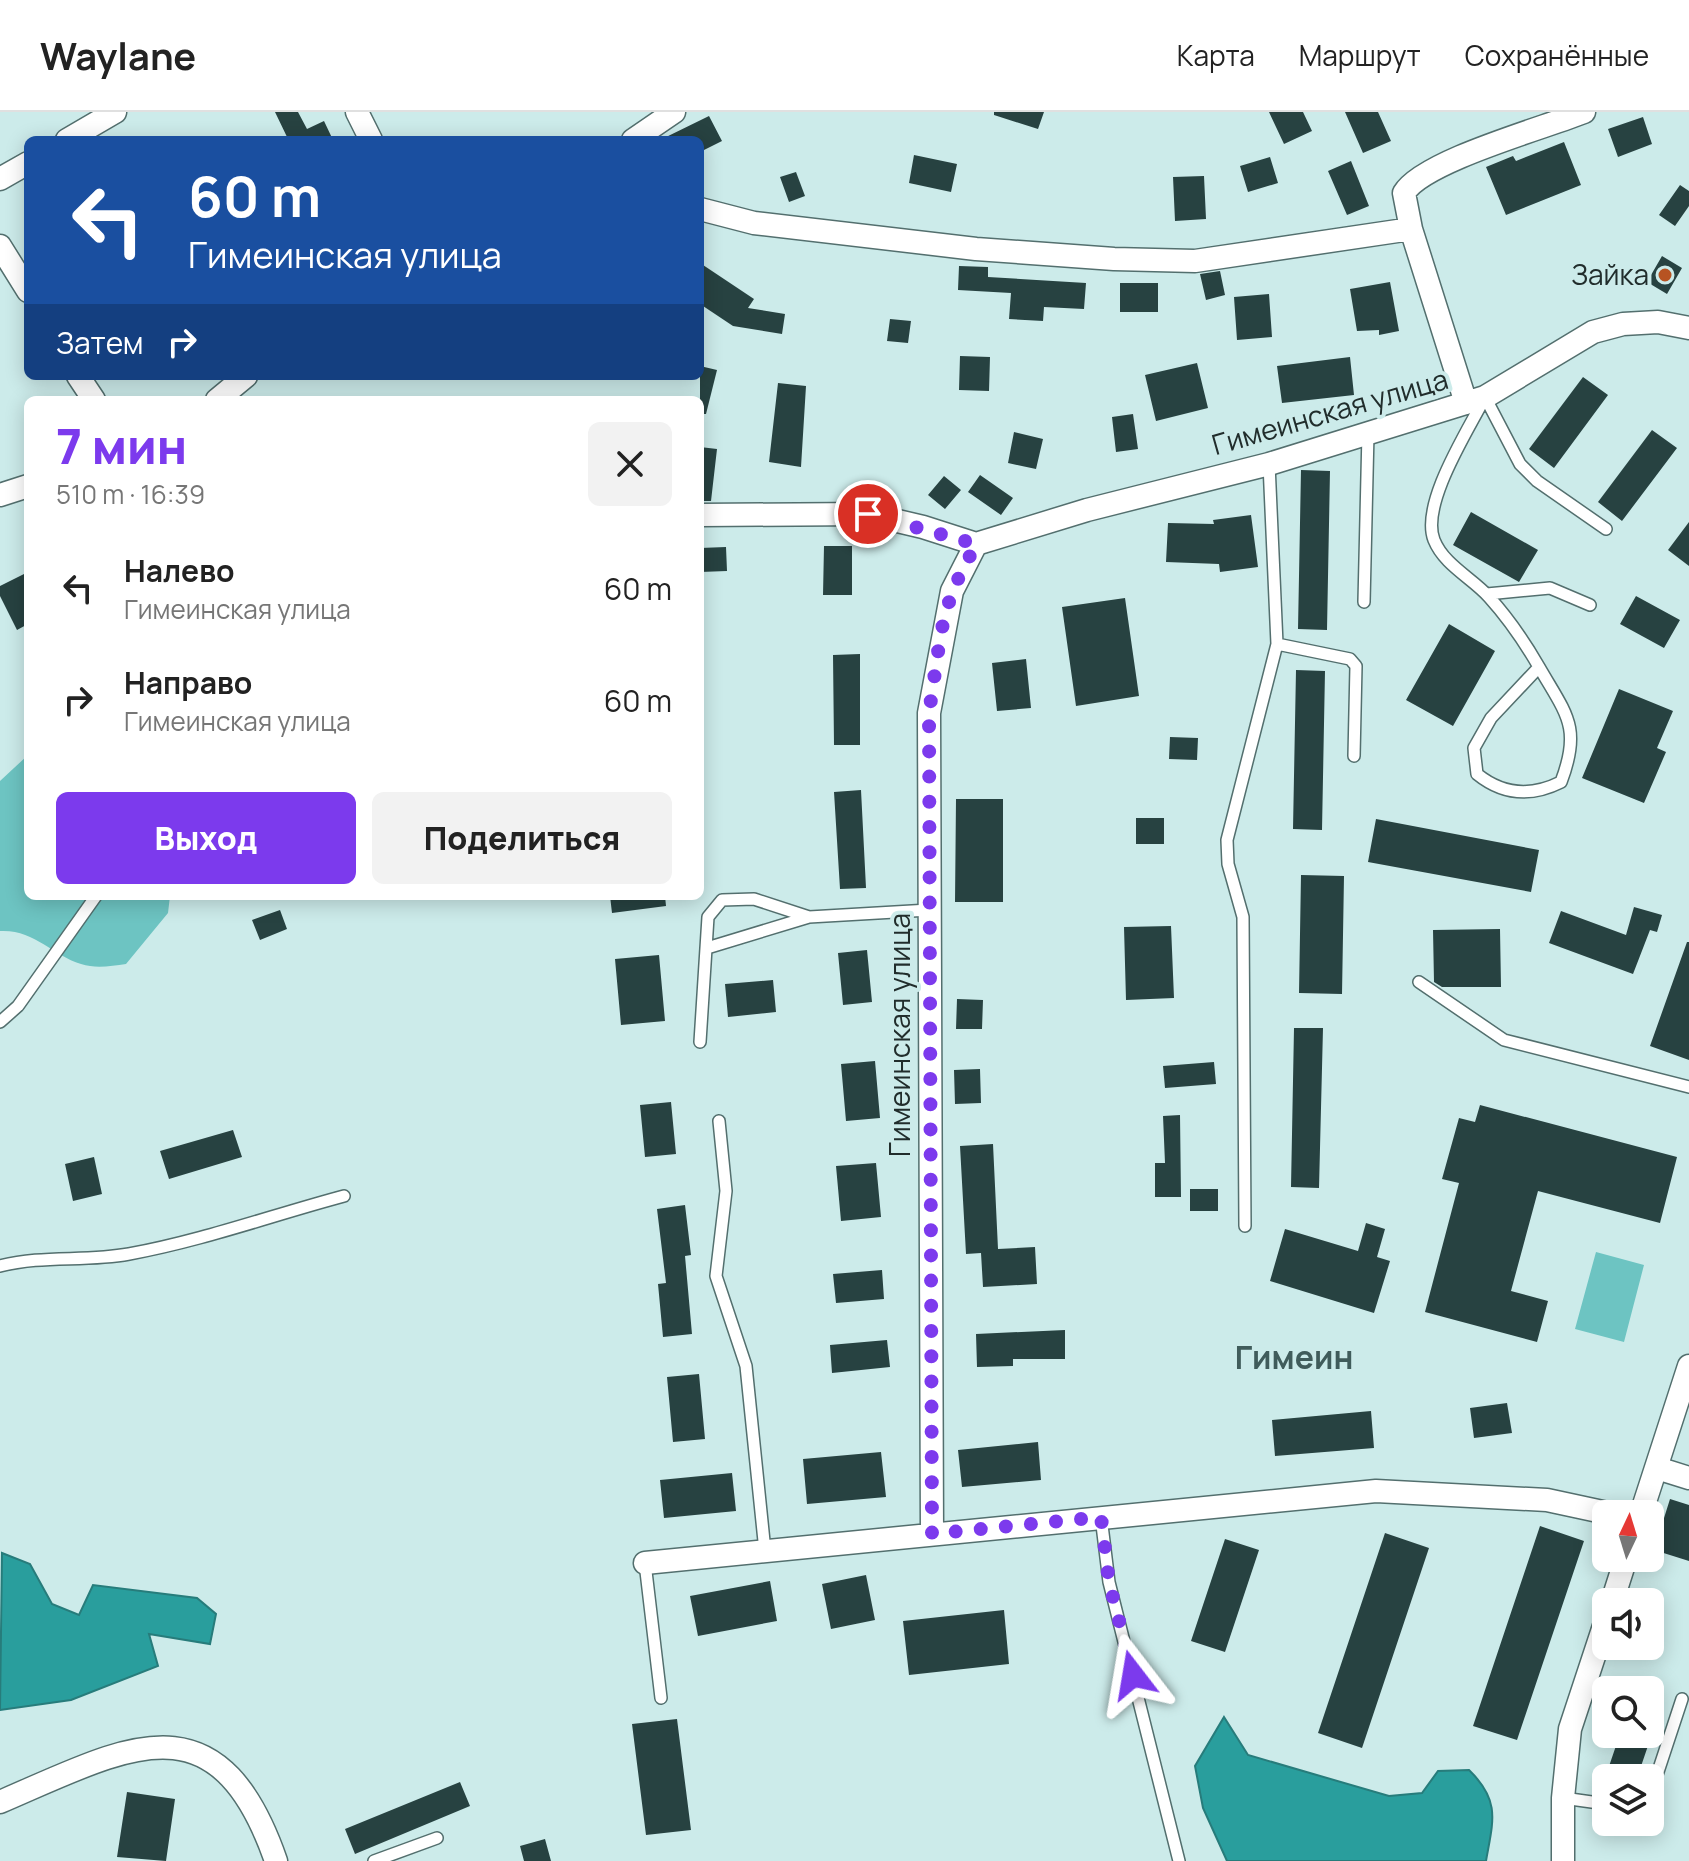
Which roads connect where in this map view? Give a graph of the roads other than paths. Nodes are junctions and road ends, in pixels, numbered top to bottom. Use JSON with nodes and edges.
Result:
{"nodes":[{"id":1,"x":115,"y":112,"type":"edge"},
{"id":2,"x":357,"y":112,"type":"edge"},
{"id":3,"x":1584,"y":112,"type":"edge"},
{"id":4,"x":662,"y":122,"type":"edge"},
{"id":5,"x":74,"y":136,"type":"edge"},
{"id":6,"x":369,"y":136,"type":"edge"},
{"id":7,"x":639,"y":136,"type":"edge"},
{"id":8,"x":24,"y":165,"type":"edge"},
{"id":9,"x":0,"y":179,"type":"edge"},
{"id":10,"x":704,"y":210,"type":"edge"},
{"id":11,"x":1411,"y":229,"type":"junction"},
{"id":12,"x":0,"y":246,"type":"edge"},
{"id":13,"x":24,"y":285,"type":"edge"},
{"id":14,"x":1689,"y":328,"type":"edge"},
{"id":15,"x":241,"y":380,"type":"edge"},
{"id":16,"x":222,"y":396,"type":"edge"},
{"id":17,"x":1476,"y":400,"type":"junction"},
{"id":18,"x":1368,"y":433,"type":"junction"},
{"id":19,"x":1269,"y":464,"type":"junction"},
{"id":20,"x":24,"y":487,"type":"edge"},
{"id":21,"x":0,"y":495,"type":"edge"},
{"id":22,"x":704,"y":515,"type":"edge"},
{"id":23,"x":1606,"y":529,"type":"dead end"},
{"id":24,"x":976,"y":544,"type":"junction"},
{"id":25,"x":1487,"y":594,"type":"junction"},
{"id":26,"x":1364,"y":602,"type":"dead end"},
{"id":27,"x":1590,"y":605,"type":"dead end"},
{"id":28,"x":1277,"y":644,"type":"junction"},
{"id":29,"x":1539,"y":667,"type":"junction"},
{"id":30,"x":1354,"y":756,"type":"dead end"},
{"id":31,"x":93,"y":900,"type":"edge"},
{"id":32,"x":929,"y":910,"type":"junction"},
{"id":33,"x":809,"y":917,"type":"junction"},
{"id":34,"x":707,"y":948,"type":"junction"},
{"id":35,"x":1419,"y":982,"type":"dead end"},
{"id":36,"x":0,"y":1022,"type":"edge"},
{"id":37,"x":700,"y":1042,"type":"dead end"},
{"id":38,"x":1689,"y":1087,"type":"edge"},
{"id":39,"x":719,"y":1121,"type":"dead end"},
{"id":40,"x":344,"y":1196,"type":"dead end"},
{"id":41,"x":1245,"y":1226,"type":"dead end"},
{"id":42,"x":0,"y":1266,"type":"edge"},
{"id":43,"x":1689,"y":1366,"type":"edge"},
{"id":44,"x":1657,"y":1468,"type":"junction"},
{"id":45,"x":1689,"y":1478,"type":"edge"},
{"id":46,"x":1646,"y":1500,"type":"edge"},
{"id":47,"x":1592,"y":1510,"type":"edge"},
{"id":48,"x":1101,"y":1517,"type":"junction"},
{"id":49,"x":932,"y":1534,"type":"junction"},
{"id":50,"x":765,"y":1551,"type":"junction"},
{"id":51,"x":645,"y":1563,"type":"joint"},
{"id":52,"x":1593,"y":1660,"type":"edge"},
{"id":53,"x":661,"y":1698,"type":"dead end"},
{"id":54,"x":1682,"y":1699,"type":"dead end"},
{"id":55,"x":1661,"y":1764,"type":"edge"},
{"id":56,"x":1563,"y":1798,"type":"junction"},
{"id":57,"x":0,"y":1802,"type":"edge"},
{"id":58,"x":1592,"y":1802,"type":"edge"},
{"id":59,"x":437,"y":1838,"type":"dead end"},
{"id":60,"x":276,"y":1861,"type":"edge"},
{"id":61,"x":374,"y":1861,"type":"edge"},
{"id":62,"x":1179,"y":1861,"type":"edge"},
{"id":63,"x":1563,"y":1861,"type":"edge"}],
"edges":[{"from":1,"to":5,"type":"street"},
{"from":2,"to":6,"type":"street"},
{"from":3,"to":11,"type":"street"},
{"from":4,"to":7,"type":"street"},
{"from":8,"to":9,"type":"street"},
{"from":10,"to":11,"type":"street"},
{"from":11,"to":17,"type":"street"},
{"from":12,"to":13,"type":"street"},
{"from":14,"to":17,"type":"street","name":"Гимеинская улица"},
{"from":15,"to":16,"type":"street"},
{"from":17,"to":18,"type":"street","name":"Гимеинская улица"},
{"from":17,"to":23,"type":"lane"},
{"from":17,"to":25,"type":"lane"},
{"from":18,"to":19,"type":"street","name":"Гимеинская улица"},
{"from":18,"to":26,"type":"lane"},
{"from":19,"to":24,"type":"street","name":"Гимеинская улица"},
{"from":19,"to":28,"type":"lane"},
{"from":20,"to":21,"type":"street"},
{"from":22,"to":24,"type":"street"},
{"from":24,"to":32,"type":"street","name":"Гимеинская улица"},
{"from":25,"to":27,"type":"lane"},
{"from":25,"to":29,"type":"lane"},
{"from":28,"to":30,"type":"lane"},
{"from":28,"to":41,"type":"lane"},
{"from":29,"to":29,"type":"lane"},
{"from":31,"to":36,"type":"lane"},
{"from":32,"to":33,"type":"lane"},
{"from":32,"to":49,"type":"street","name":"Гимеинская улица"},
{"from":33,"to":34,"type":"lane"},
{"from":33,"to":34,"type":"lane"},
{"from":34,"to":37,"type":"lane"},
{"from":35,"to":38,"type":"lane"},
{"from":39,"to":50,"type":"lane"},
{"from":40,"to":42,"type":"lane"},
{"from":43,"to":44,"type":"street"},
{"from":44,"to":45,"type":"street"},
{"from":44,"to":46,"type":"street"},
{"from":47,"to":48,"type":"street"},
{"from":48,"to":49,"type":"street"},
{"from":48,"to":62,"type":"lane"},
{"from":49,"to":50,"type":"street"},
{"from":50,"to":51,"type":"street"},
{"from":51,"to":53,"type":"lane"},
{"from":52,"to":56,"type":"street"},
{"from":54,"to":55,"type":"lane"},
{"from":56,"to":58,"type":"lane"},
{"from":56,"to":63,"type":"street"},
{"from":57,"to":60,"type":"street"},
{"from":59,"to":61,"type":"lane"}]}
